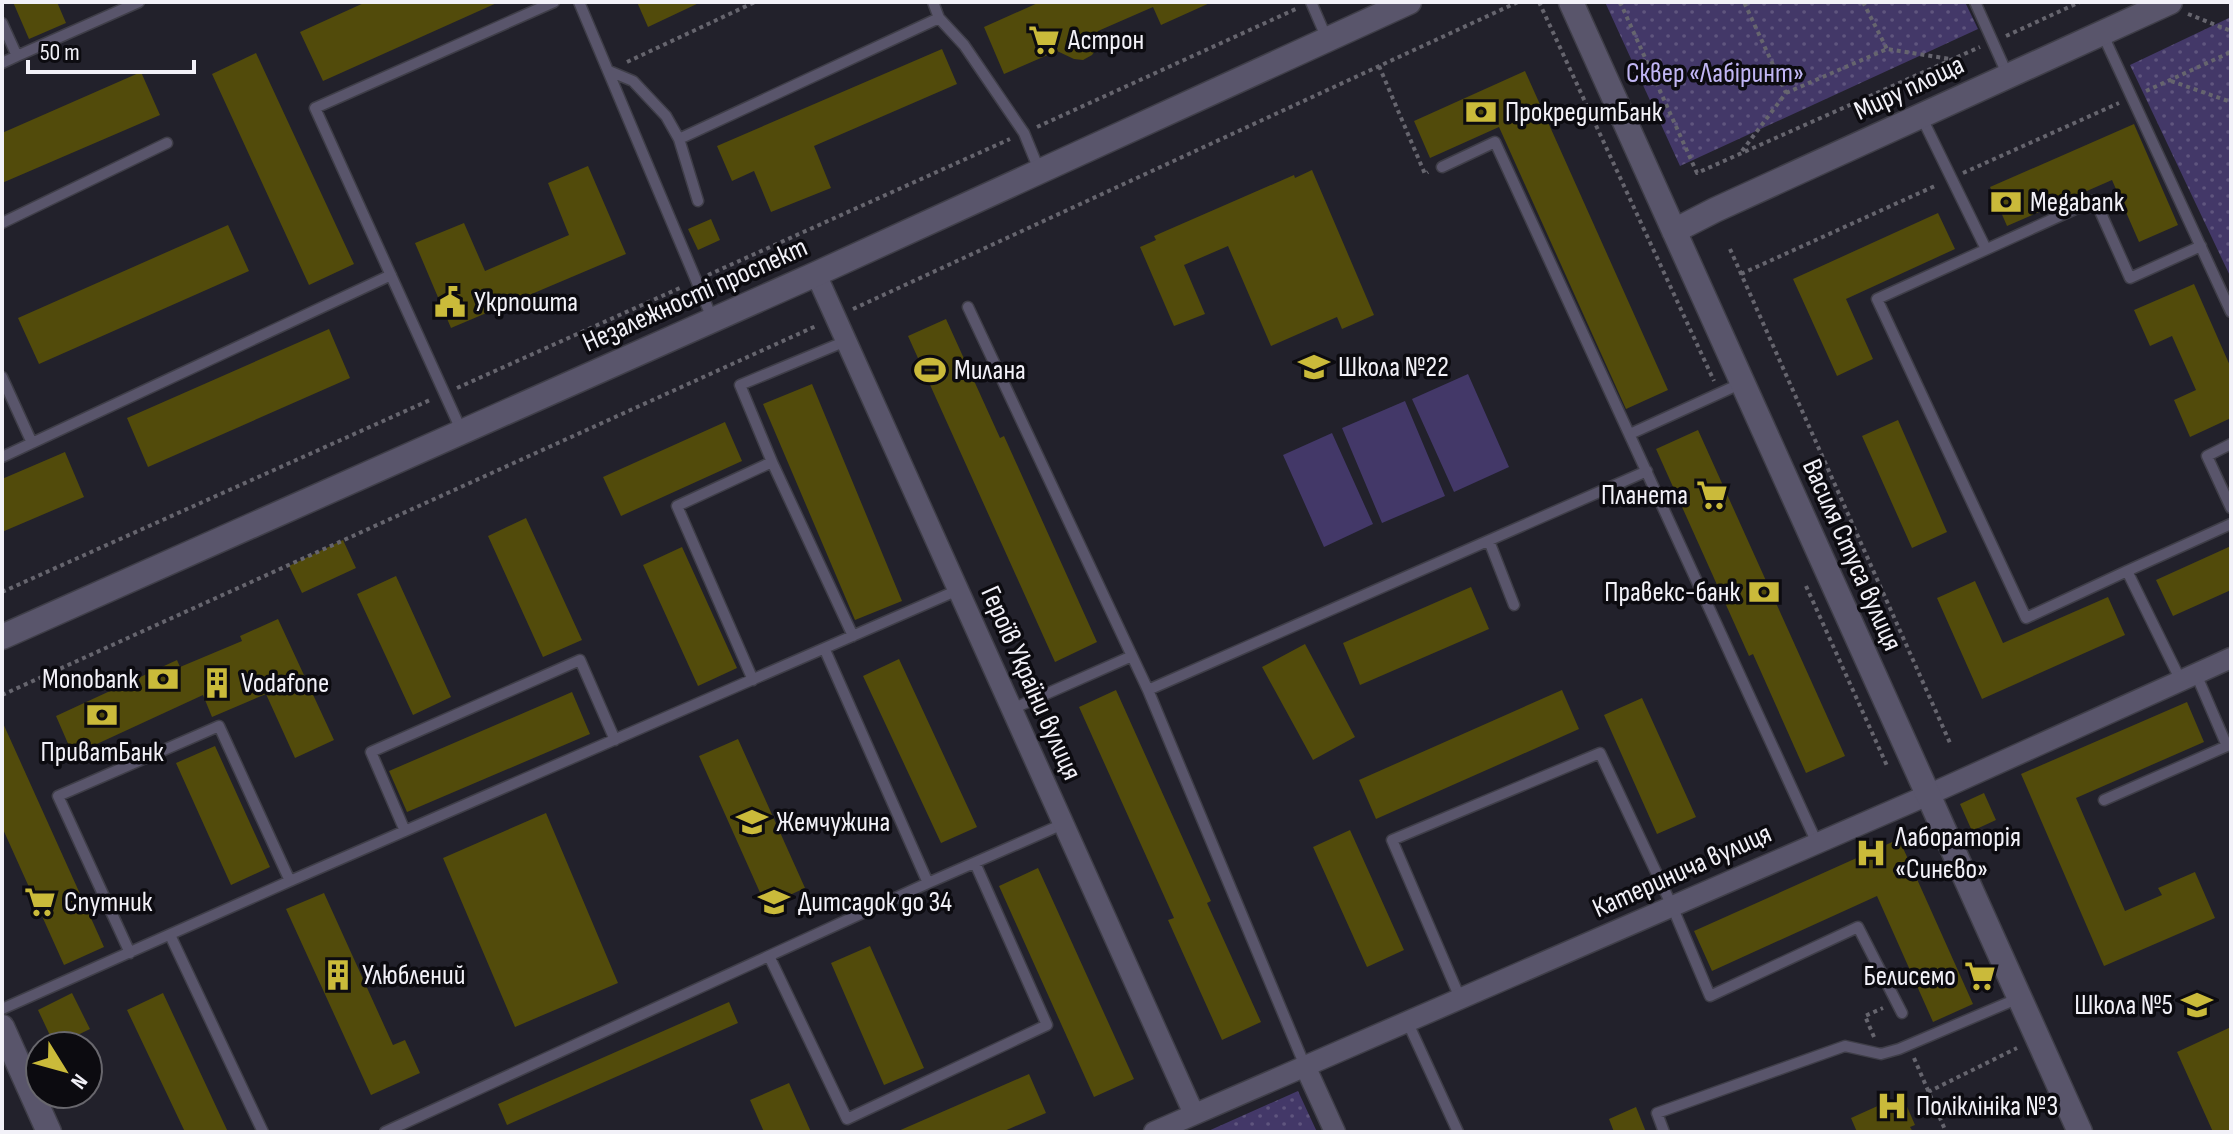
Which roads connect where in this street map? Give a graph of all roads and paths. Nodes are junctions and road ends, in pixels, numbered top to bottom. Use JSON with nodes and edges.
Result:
{"nodes":[{"id":1,"x":139,"y":2,"type":"edge"},
{"id":2,"x":554,"y":2,"type":"edge"},
{"id":3,"x":579,"y":2,"type":"edge"},
{"id":4,"x":755,"y":2,"type":"edge"},
{"id":5,"x":933,"y":2,"type":"edge"},
{"id":6,"x":1310,"y":2,"type":"edge"},
{"id":7,"x":1409,"y":2,"type":"edge"},
{"id":8,"x":1518,"y":2,"type":"edge"},
{"id":9,"x":1571,"y":2,"type":"edge"},
{"id":10,"x":1620,"y":2,"type":"edge"},
{"id":11,"x":1744,"y":2,"type":"edge"},
{"id":12,"x":1863,"y":2,"type":"edge"},
{"id":13,"x":1975,"y":2,"type":"edge"},
{"id":14,"x":2080,"y":2,"type":"edge"},
{"id":15,"x":2167,"y":3,"type":"edge"},
{"id":16,"x":939,"y":18,"type":"junction"},
{"id":17,"x":2,"y":23,"type":"edge"},
{"id":18,"x":2231,"y":31,"type":"edge"},
{"id":19,"x":2102,"y":33,"type":"junction"},
{"id":20,"x":1327,"y":39,"type":"junction"},
{"id":21,"x":1993,"y":42,"type":"junction"},
{"id":22,"x":1887,"y":49,"type":"junction"},
{"id":23,"x":2231,"y":52,"type":"edge"},
{"id":24,"x":17,"y":56,"type":"junction"},
{"id":25,"x":1952,"y":60,"type":"junction"},
{"id":26,"x":2,"y":63,"type":"edge"},
{"id":27,"x":1379,"y":66,"type":"junction"},
{"id":28,"x":609,"y":71,"type":"junction"},
{"id":29,"x":2008,"y":76,"type":"junction"},
{"id":30,"x":2168,"y":80,"type":"junction"},
{"id":31,"x":1786,"y":93,"type":"junction"},
{"id":32,"x":2132,"y":97,"type":"junction"},
{"id":33,"x":2231,"y":102,"type":"edge"},
{"id":34,"x":1921,"y":116,"type":"junction"},
{"id":35,"x":1024,"y":133,"type":"junction"},
{"id":36,"x":679,"y":139,"type":"junction"},
{"id":37,"x":167,"y":143,"type":"dead end"},
{"id":38,"x":1740,"y":154,"type":"junction"},
{"id":39,"x":1442,"y":167,"type":"joint"},
{"id":40,"x":1040,"y":172,"type":"junction"},
{"id":41,"x":1952,"y":178,"type":"junction"},
{"id":42,"x":698,"y":201,"type":"dead end"},
{"id":43,"x":2,"y":223,"type":"edge"},
{"id":44,"x":1674,"y":231,"type":"junction"},
{"id":45,"x":2201,"y":246,"type":"junction"},
{"id":46,"x":1730,"y":249,"type":"dead end"},
{"id":47,"x":1986,"y":249,"type":"junction"},
{"id":48,"x":816,"y":274,"type":"junction"},
{"id":49,"x":1741,"y":274,"type":"junction"},
{"id":50,"x":391,"y":275,"type":"junction"},
{"id":51,"x":696,"y":281,"type":"junction"},
{"id":52,"x":968,"y":307,"type":"dead end"},
{"id":53,"x":2231,"y":312,"type":"edge"},
{"id":54,"x":835,"y":317,"type":"junction"},
{"id":55,"x":713,"y":320,"type":"junction"},
{"id":56,"x":846,"y":341,"type":"junction"},
{"id":57,"x":2,"y":377,"type":"edge"},
{"id":58,"x":1742,"y":383,"type":"junction"},
{"id":59,"x":445,"y":393,"type":"junction"},
{"id":60,"x":462,"y":432,"type":"junction"},
{"id":61,"x":1630,"y":434,"type":"junction"},
{"id":62,"x":32,"y":443,"type":"junction"},
{"id":63,"x":2231,"y":444,"type":"edge"},
{"id":64,"x":2,"y":457,"type":"edge"},
{"id":65,"x":772,"y":462,"type":"junction"},
{"id":66,"x":1647,"y":471,"type":"junction"},
{"id":67,"x":2231,"y":508,"type":"edge"},
{"id":68,"x":2231,"y":524,"type":"edge"},
{"id":69,"x":1489,"y":541,"type":"junction"},
{"id":70,"x":2127,"y":571,"type":"junction"},
{"id":71,"x":958,"y":590,"type":"junction"},
{"id":72,"x":2,"y":592,"type":"edge"},
{"id":73,"x":1514,"y":605,"type":"dead end"},
{"id":74,"x":853,"y":636,"type":"junction"},
{"id":75,"x":2,"y":637,"type":"edge"},
{"id":76,"x":825,"y":650,"type":"junction"},
{"id":77,"x":1132,"y":656,"type":"junction"},
{"id":78,"x":2231,"y":658,"type":"edge"},
{"id":79,"x":2188,"y":677,"type":"junction"},
{"id":80,"x":753,"y":680,"type":"junction"},
{"id":81,"x":1148,"y":690,"type":"junction"},
{"id":82,"x":2,"y":695,"type":"edge"},
{"id":83,"x":1012,"y":709,"type":"junction"},
{"id":84,"x":615,"y":740,"type":"junction"},
{"id":85,"x":1950,"y":743,"type":"dead end"},
{"id":86,"x":1928,"y":795,"type":"junction"},
{"id":87,"x":2104,"y":800,"type":"dead end"},
{"id":88,"x":1063,"y":824,"type":"junction"},
{"id":89,"x":405,"y":831,"type":"junction"},
{"id":90,"x":1817,"y":843,"type":"junction"},
{"id":91,"x":975,"y":863,"type":"junction"},
{"id":92,"x":290,"y":881,"type":"junction"},
{"id":93,"x":928,"y":883,"type":"junction"},
{"id":94,"x":1672,"y":906,"type":"junction"},
{"id":95,"x":170,"y":935,"type":"junction"},
{"id":96,"x":130,"y":953,"type":"junction"},
{"id":97,"x":769,"y":956,"type":"junction"},
{"id":98,"x":1460,"y":998,"type":"junction"},
{"id":99,"x":2019,"y":998,"type":"junction"},
{"id":100,"x":1900,"y":1008,"type":"joint"},
{"id":101,"x":2,"y":1009,"type":"edge"},
{"id":102,"x":1407,"y":1021,"type":"junction"},
{"id":103,"x":2,"y":1027,"type":"edge"},
{"id":104,"x":2037,"y":1038,"type":"junction"},
{"id":105,"x":1908,"y":1045,"type":"junction"},
{"id":106,"x":1881,"y":1054,"type":"junction"},
{"id":107,"x":1305,"y":1066,"type":"junction"},
{"id":108,"x":1928,"y":1092,"type":"junction"},
{"id":109,"x":1194,"y":1114,"type":"junction"},
{"id":110,"x":49,"y":1132,"type":"edge"},
{"id":111,"x":263,"y":1132,"type":"edge"},
{"id":112,"x":385,"y":1132,"type":"edge"},
{"id":113,"x":1154,"y":1132,"type":"edge"},
{"id":114,"x":1335,"y":1132,"type":"edge"},
{"id":115,"x":1458,"y":1132,"type":"edge"},
{"id":116,"x":1664,"y":1132,"type":"edge"},
{"id":117,"x":1946,"y":1132,"type":"edge"},
{"id":118,"x":2080,"y":1132,"type":"edge"}],
"edges":[{"from":1,"to":24,"type":"lane"},
{"from":2,"to":50,"type":"lane"},
{"from":3,"to":28,"type":"lane"},
{"from":4,"to":28,"type":"path"},
{"from":5,"to":16,"type":"lane"},
{"from":6,"to":20,"type":"lane"},
{"from":6,"to":35,"type":"path"},
{"from":7,"to":20,"type":"street","name":"Незалежності проспект"},
{"from":8,"to":27,"type":"path"},
{"from":9,"to":44,"type":"street","name":"Василя Стуса вулиця"},
{"from":10,"to":38,"type":"path"},
{"from":11,"to":31,"type":"path"},
{"from":12,"to":22,"type":"path"},
{"from":13,"to":21,"type":"lane"},
{"from":14,"to":21,"type":"path"},
{"from":15,"to":18,"type":"path"},
{"from":15,"to":19,"type":"street","name":"Миру площа"},
{"from":16,"to":35,"type":"lane"},
{"from":16,"to":36,"type":"lane"},
{"from":17,"to":24,"type":"lane"},
{"from":19,"to":29,"type":"street","name":"Миру площа"},
{"from":19,"to":32,"type":"lane"},
{"from":20,"to":40,"type":"street","name":"Незалежності проспект"},
{"from":21,"to":25,"type":"path"},
{"from":21,"to":29,"type":"lane"},
{"from":22,"to":25,"type":"path"},
{"from":22,"to":31,"type":"path"},
{"from":23,"to":30,"type":"path"},
{"from":24,"to":26,"type":"lane"},
{"from":25,"to":38,"type":"path"},
{"from":27,"to":39,"type":"path"},
{"from":27,"to":54,"type":"path"},
{"from":28,"to":36,"type":"lane"},
{"from":28,"to":51,"type":"lane"},
{"from":29,"to":34,"type":"street","name":"Миру площа"},
{"from":30,"to":32,"type":"path"},
{"from":30,"to":33,"type":"path"},
{"from":31,"to":38,"type":"path"},
{"from":32,"to":41,"type":"path"},
{"from":32,"to":45,"type":"lane"},
{"from":34,"to":41,"type":"lane"},
{"from":34,"to":44,"type":"street","name":"Миру площа"},
{"from":35,"to":40,"type":"lane"},
{"from":35,"to":51,"type":"path"},
{"from":36,"to":42,"type":"lane"},
{"from":37,"to":43,"type":"lane"},
{"from":39,"to":61,"type":"lane"},
{"from":40,"to":48,"type":"street","name":"Незалежності проспект"},
{"from":41,"to":47,"type":"lane"},
{"from":41,"to":49,"type":"path"},
{"from":44,"to":58,"type":"street","name":"Василя Стуса вулиця"},
{"from":45,"to":47,"type":"lane"},
{"from":45,"to":53,"type":"lane"},
{"from":46,"to":49,"type":"path"},
{"from":47,"to":70,"type":"lane"},
{"from":48,"to":54,"type":"street","name":"Героїв України вулиця"},
{"from":48,"to":55,"type":"street","name":"Незалежності проспект"},
{"from":49,"to":85,"type":"path"},
{"from":50,"to":59,"type":"lane"},
{"from":50,"to":62,"type":"lane"},
{"from":51,"to":55,"type":"lane"},
{"from":51,"to":59,"type":"path"},
{"from":52,"to":77,"type":"lane"},
{"from":54,"to":56,"type":"street","name":"Героїв України вулиця"},
{"from":54,"to":82,"type":"path"},
{"from":55,"to":60,"type":"street","name":"Незалежності проспект"},
{"from":56,"to":65,"type":"lane"},
{"from":56,"to":71,"type":"street","name":"Героїв України вулиця"},
{"from":57,"to":62,"type":"lane"},
{"from":58,"to":61,"type":"lane"},
{"from":58,"to":86,"type":"street","name":"Василя Стуса вулиця"},
{"from":59,"to":60,"type":"lane"},
{"from":59,"to":72,"type":"path"},
{"from":60,"to":75,"type":"street","name":"Незалежності проспект"},
{"from":61,"to":66,"type":"lane"},
{"from":62,"to":64,"type":"lane"},
{"from":63,"to":67,"type":"lane"},
{"from":65,"to":74,"type":"lane"},
{"from":65,"to":80,"type":"lane"},
{"from":66,"to":69,"type":"lane"},
{"from":66,"to":90,"type":"lane"},
{"from":68,"to":70,"type":"lane"},
{"from":69,"to":73,"type":"lane"},
{"from":69,"to":81,"type":"lane"},
{"from":70,"to":79,"type":"lane"},
{"from":71,"to":74,"type":"lane"},
{"from":71,"to":83,"type":"street","name":"Героїв України вулиця"},
{"from":74,"to":76,"type":"lane"},
{"from":76,"to":80,"type":"lane"},
{"from":76,"to":93,"type":"lane"},
{"from":77,"to":81,"type":"lane"},
{"from":77,"to":83,"type":"lane"},
{"from":78,"to":79,"type":"street","name":"Катеринича вулиця"},
{"from":79,"to":86,"type":"street","name":"Катеринича вулиця"},
{"from":79,"to":87,"type":"lane"},
{"from":80,"to":84,"type":"lane"},
{"from":81,"to":107,"type":"lane"},
{"from":83,"to":88,"type":"street","name":"Героїв України вулиця"},
{"from":84,"to":89,"type":"lane"},
{"from":84,"to":89,"type":"lane"},
{"from":86,"to":90,"type":"street","name":"Катеринича вулиця"},
{"from":86,"to":99,"type":"street","name":"Василя Стуса вулиця"},
{"from":88,"to":91,"type":"lane"},
{"from":88,"to":109,"type":"street","name":"Героїв України вулиця"},
{"from":89,"to":92,"type":"lane"},
{"from":90,"to":94,"type":"street","name":"Катеринича вулиця"},
{"from":91,"to":93,"type":"lane"},
{"from":91,"to":97,"type":"lane"},
{"from":92,"to":95,"type":"lane"},
{"from":92,"to":96,"type":"lane"},
{"from":93,"to":97,"type":"lane"},
{"from":94,"to":98,"type":"street","name":"Катеринича вулиця"},
{"from":94,"to":98,"type":"lane"},
{"from":94,"to":100,"type":"lane"},
{"from":95,"to":96,"type":"lane"},
{"from":95,"to":111,"type":"lane"},
{"from":96,"to":101,"type":"lane"},
{"from":97,"to":112,"type":"lane"},
{"from":98,"to":102,"type":"street","name":"Катеринича вулиця"},
{"from":99,"to":104,"type":"street","name":"Василя Стуса вулиця"},
{"from":99,"to":105,"type":"lane"},
{"from":100,"to":106,"type":"path"},
{"from":102,"to":107,"type":"street","name":"Катеринича вулиця"},
{"from":102,"to":115,"type":"lane"},
{"from":103,"to":110,"type":"street"},
{"from":104,"to":108,"type":"path"},
{"from":104,"to":118,"type":"street","name":"Василя Стуса вулиця"},
{"from":105,"to":106,"type":"lane"},
{"from":105,"to":108,"type":"path"},
{"from":106,"to":116,"type":"lane"},
{"from":107,"to":109,"type":"street","name":"Катеринича вулиця"},
{"from":107,"to":114,"type":"street"},
{"from":108,"to":117,"type":"path"},
{"from":109,"to":113,"type":"street","name":"Катеринича вулиця"}]}
